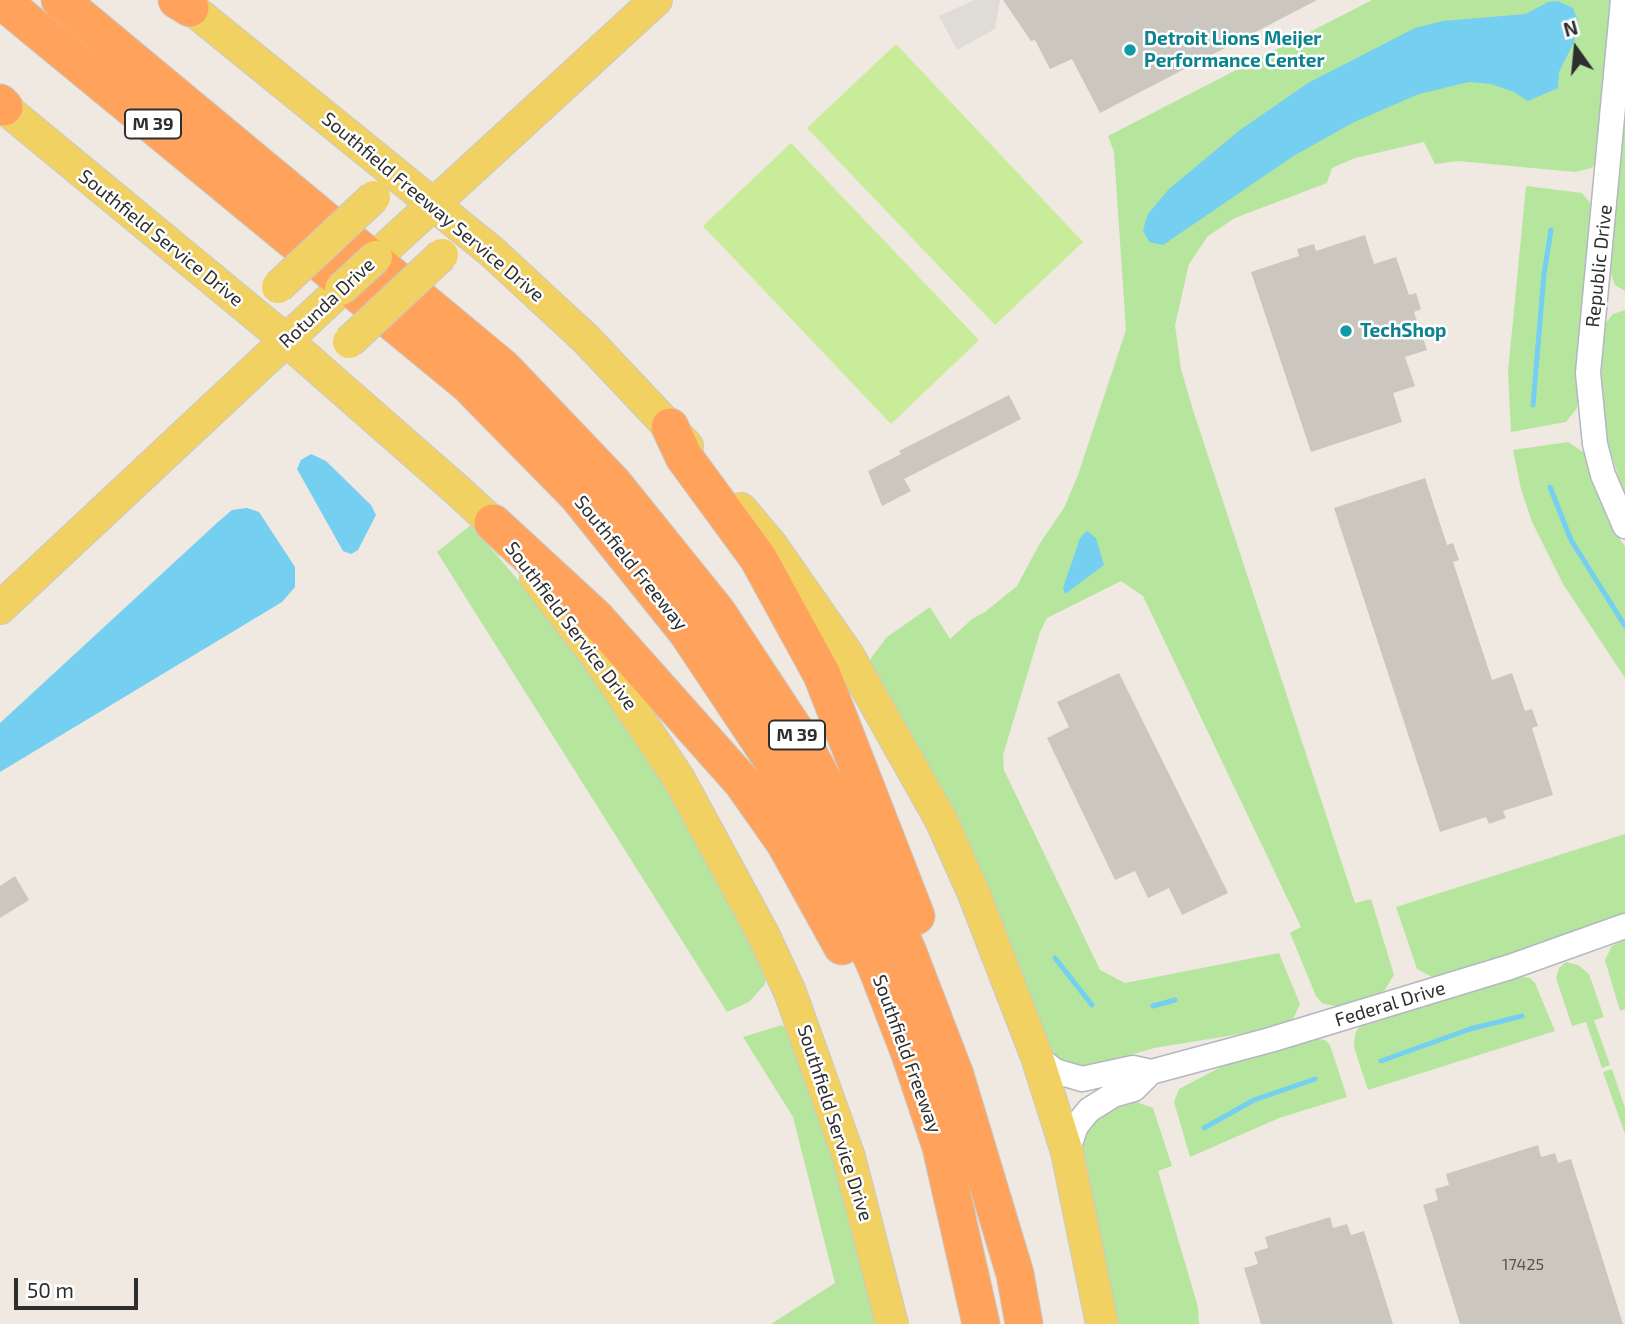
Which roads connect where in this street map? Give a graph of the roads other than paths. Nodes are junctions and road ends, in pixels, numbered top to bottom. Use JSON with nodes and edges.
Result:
{"nodes":[{"id":1,"x":1,"y":0,"type":"edge"},
{"id":2,"x":60,"y":0,"type":"edge"},
{"id":3,"x":656,"y":0,"type":"edge"},
{"id":4,"x":1623,"y":0,"type":"edge"},
{"id":5,"x":183,"y":3,"type":"edge"},
{"id":6,"x":1,"y":105,"type":"edge"},
{"id":7,"x":370,"y":154,"type":"junction"},
{"id":8,"x":424,"y":213,"type":"junction"},
{"id":9,"x":492,"y":252,"type":"junction"},
{"id":10,"x":223,"y":288,"type":"junction"},
{"id":11,"x":297,"y":329,"type":"junction"},
{"id":12,"x":352,"y":397,"type":"junction"},
{"id":13,"x":670,"y":427,"type":"junction"},
{"id":14,"x":493,"y":523,"type":"junction"},
{"id":15,"x":1625,"y":526,"type":"edge"},
{"id":16,"x":0,"y":608,"type":"edge"},
{"id":17,"x":1625,"y":926,"type":"edge"},
{"id":18,"x":1038,"y":1057,"type":"junction"},
{"id":19,"x":1151,"y":1072,"type":"junction"},
{"id":20,"x":1067,"y":1152,"type":"junction"},
{"id":21,"x":961,"y":1229,"type":"junction"},
{"id":22,"x":1014,"y":1274,"type":"junction"},
{"id":23,"x":892,"y":1324,"type":"edge"},
{"id":24,"x":981,"y":1324,"type":"edge"},
{"id":25,"x":1024,"y":1324,"type":"edge"},
{"id":26,"x":1102,"y":1324,"type":"edge"}],
"edges":[{"from":1,"to":21,"type":"highway","name":"Southfield Freeway","number":"M 39"},
{"from":2,"to":22,"type":"highway","name":"Southfield Freeway","number":"M 39"},
{"from":3,"to":8,"type":"main road","name":"Rotunda Drive"},
{"from":4,"to":15,"type":"street","name":"Republic Drive"},
{"from":5,"to":7,"type":"main road","name":"Southfield Freeway Service Drive"},
{"from":6,"to":10,"type":"main road","name":"Southfield Service Drive"},
{"from":7,"to":8,"type":"main road","name":"Southfield Freeway Service Drive"},
{"from":7,"to":10,"type":"main road","bridge":true},
{"from":8,"to":9,"type":"main road","name":"Southfield Freeway Service Drive"},
{"from":8,"to":11,"type":"main road","name":"Rotunda Drive","bridge":true},
{"from":9,"to":12,"type":"main road","bridge":true},
{"from":9,"to":13,"type":"main road","name":"Southfield Freeway Service Drive"},
{"from":10,"to":11,"type":"main road","name":"Southfield Service Drive"},
{"from":11,"to":12,"type":"main road","name":"Southfield Service Drive"},
{"from":11,"to":16,"type":"main road","name":"Rotunda Drive"},
{"from":12,"to":14,"type":"main road","name":"Southfield Service Drive"},
{"from":13,"to":18,"type":"main road","name":"Southfield Freeway Service Drive"},
{"from":13,"to":22,"type":"highway"},
{"from":14,"to":21,"type":"highway"},
{"from":14,"to":23,"type":"main road","name":"Southfield Service Drive"},
{"from":17,"to":19,"type":"street","name":"Federal Drive"},
{"from":18,"to":19,"type":"street","name":"Federal Drive"},
{"from":18,"to":20,"type":"main road","name":"Southfield Freeway Service Drive"},
{"from":19,"to":20,"type":"street","name":"Federal Drive"},
{"from":20,"to":26,"type":"main road","name":"Southfield Freeway Service Drive"},
{"from":21,"to":24,"type":"highway","name":"Southfield Freeway","number":"M 39"},
{"from":22,"to":25,"type":"highway","name":"Southfield Freeway","number":"M 39"}]}
